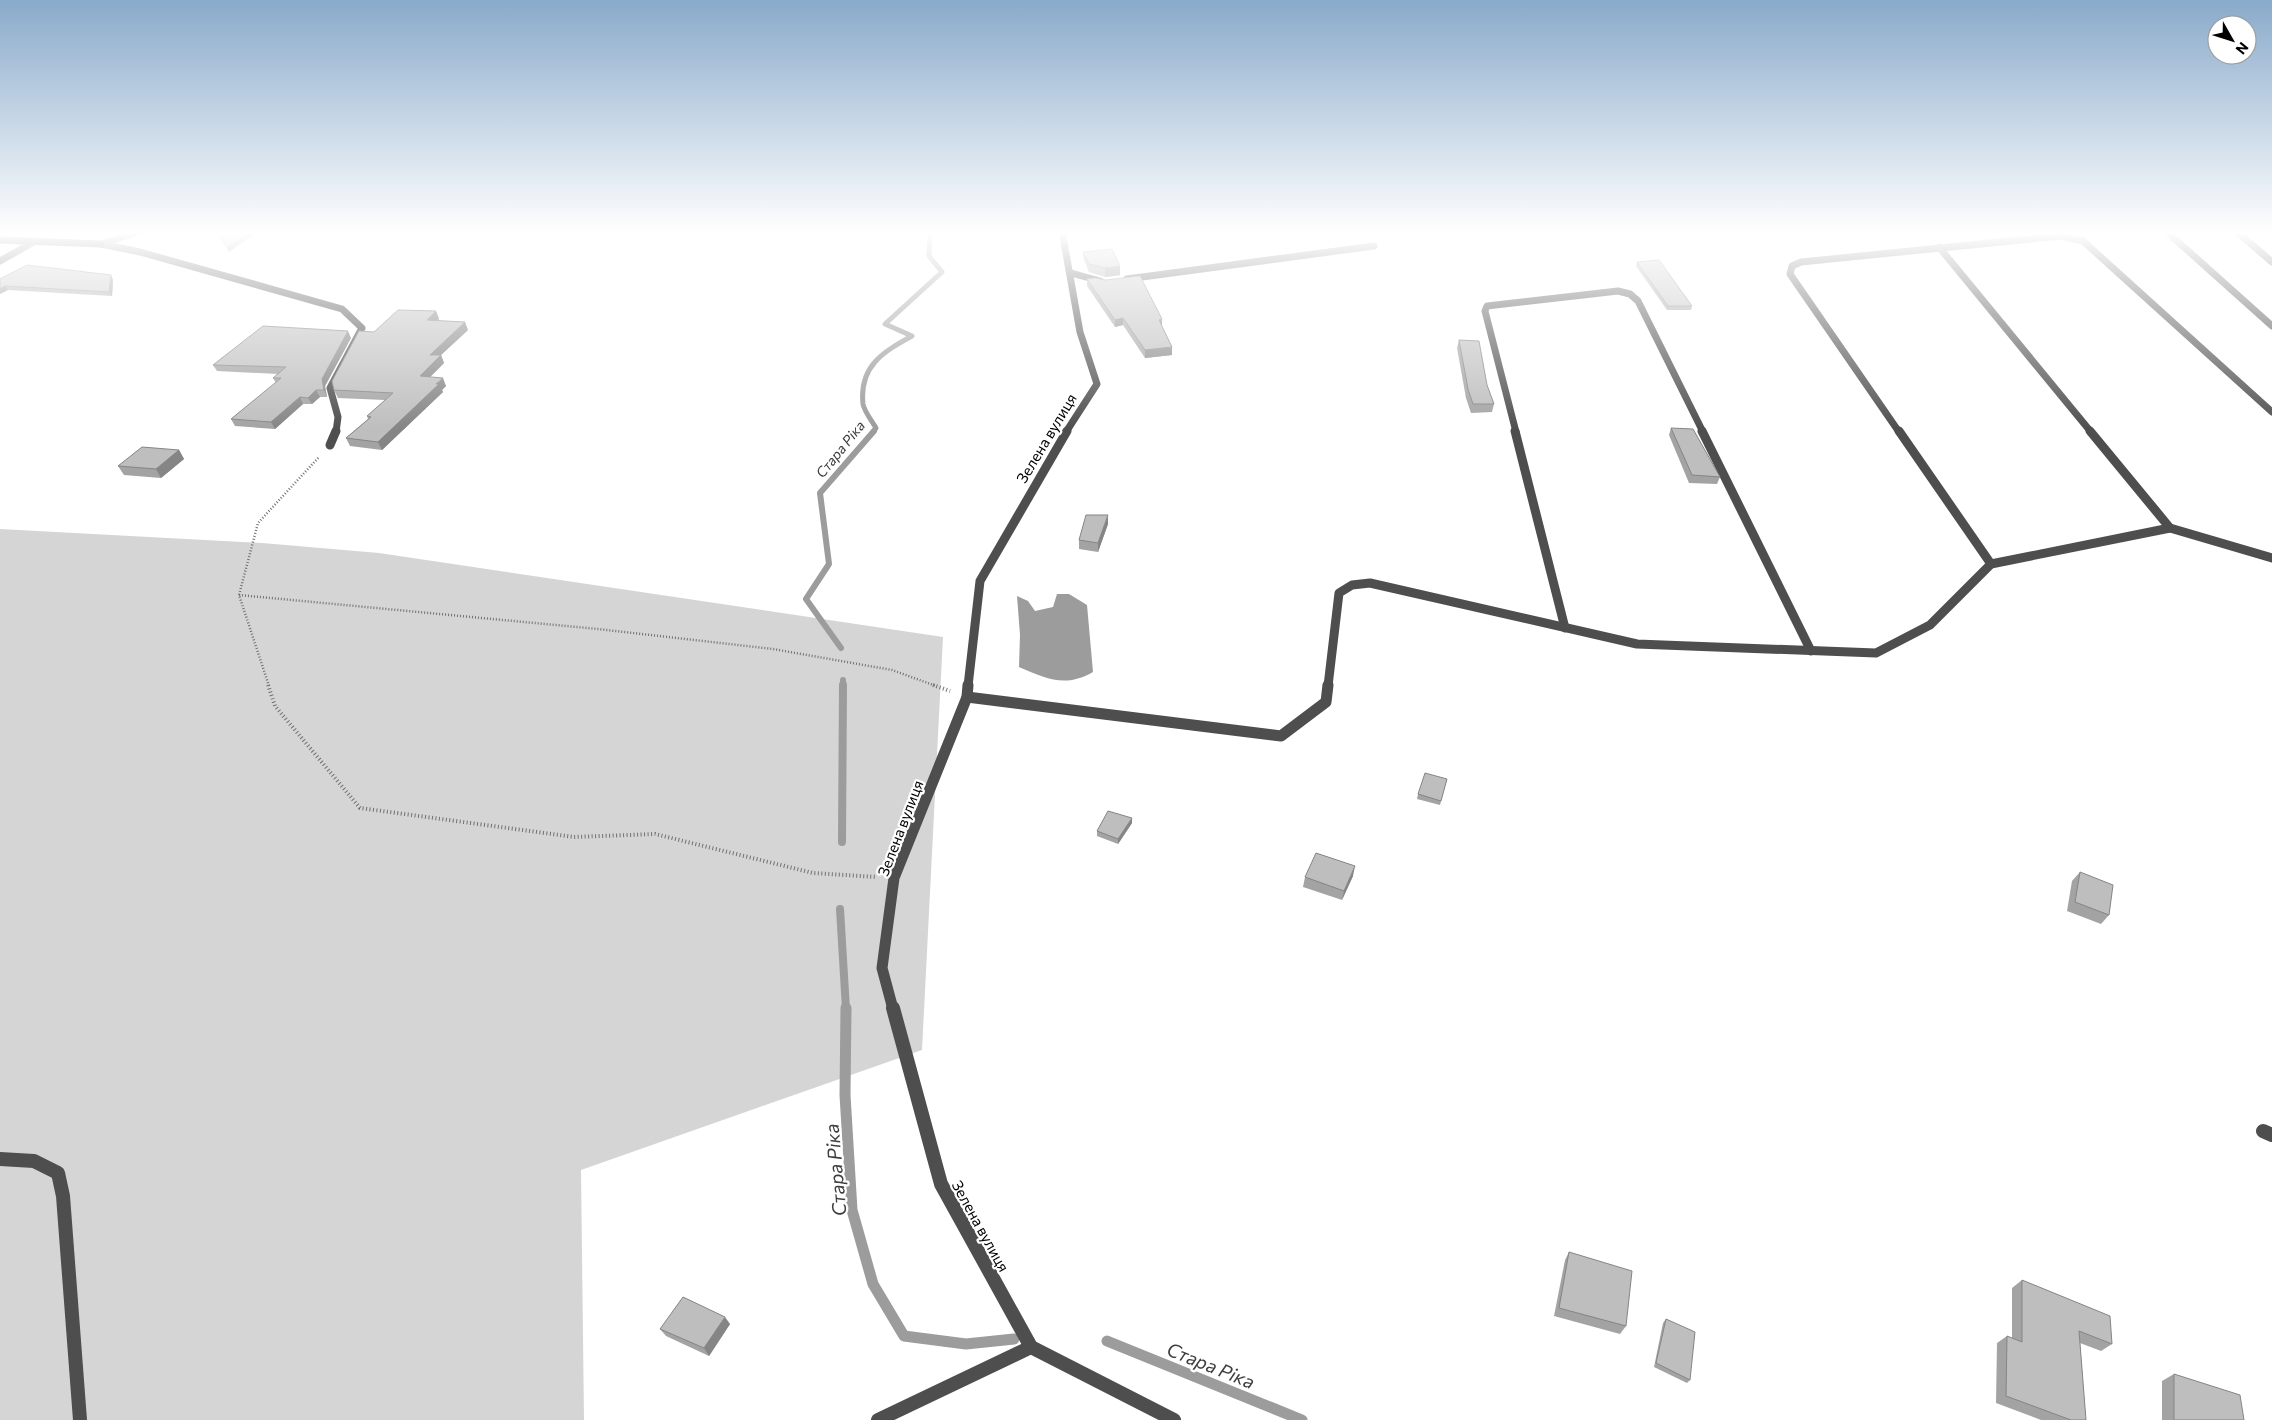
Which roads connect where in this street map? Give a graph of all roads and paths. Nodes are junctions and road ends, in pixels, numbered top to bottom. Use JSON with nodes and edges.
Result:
{"nodes":[{"id":1,"x":300,"y":297,"type":"edge"},
{"id":2,"x":1075,"y":297,"type":"edge"},
{"id":3,"x":1558,"y":297,"type":"edge"},
{"id":4,"x":1634,"y":297,"type":"edge"},
{"id":5,"x":1806,"y":297,"type":"edge"},
{"id":6,"x":1980,"y":297,"type":"edge"},
{"id":7,"x":2145,"y":297,"type":"edge"},
{"id":8,"x":2240,"y":297,"type":"edge"},
{"id":9,"x":2272,"y":326,"type":"edge"},
{"id":10,"x":2272,"y":412,"type":"edge"},
{"id":11,"x":330,"y":446,"type":"joint"},
{"id":12,"x":2170,"y":528,"type":"junction"},
{"id":13,"x":2272,"y":558,"type":"edge"},
{"id":14,"x":1991,"y":564,"type":"junction"},
{"id":15,"x":238,"y":595,"type":"junction"},
{"id":16,"x":1565,"y":628,"type":"junction"},
{"id":17,"x":1811,"y":650,"type":"junction"},
{"id":18,"x":967,"y":698,"type":"junction"},
{"id":19,"x":894,"y":878,"type":"junction"},
{"id":20,"x":0,"y":1159,"type":"edge"},
{"id":21,"x":1031,"y":1347,"type":"junction"},
{"id":22,"x":80,"y":1420,"type":"edge"},
{"id":23,"x":878,"y":1420,"type":"edge"},
{"id":24,"x":1174,"y":1420,"type":"edge"}],
"edges":[{"from":1,"to":11,"type":"street"},
{"from":2,"to":18,"type":"street","name":"Зелена вулиця"},
{"from":3,"to":16,"type":"street"},
{"from":4,"to":17,"type":"street"},
{"from":5,"to":14,"type":"street"},
{"from":6,"to":12,"type":"street"},
{"from":7,"to":10,"type":"street"},
{"from":8,"to":9,"type":"street"},
{"from":11,"to":15,"type":"path"},
{"from":12,"to":13,"type":"street"},
{"from":12,"to":14,"type":"street"},
{"from":14,"to":17,"type":"street"},
{"from":15,"to":18,"type":"path"},
{"from":15,"to":19,"type":"path"},
{"from":16,"to":17,"type":"street"},
{"from":16,"to":18,"type":"street"},
{"from":18,"to":19,"type":"street","name":"Зелена вулиця"},
{"from":19,"to":21,"type":"street","name":"Зелена вулиця"},
{"from":20,"to":22,"type":"street"},
{"from":21,"to":23,"type":"street"},
{"from":21,"to":24,"type":"street"}]}
